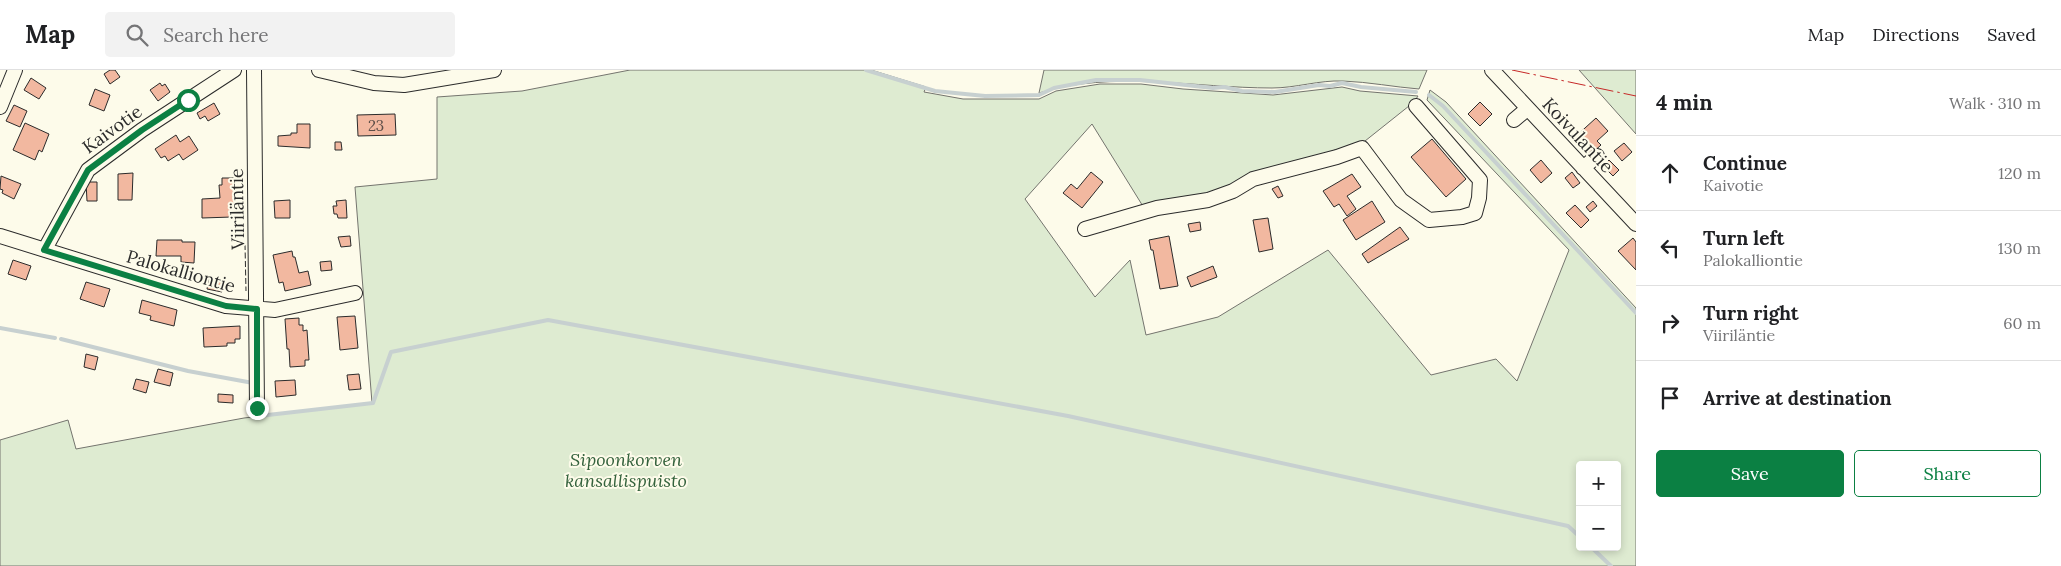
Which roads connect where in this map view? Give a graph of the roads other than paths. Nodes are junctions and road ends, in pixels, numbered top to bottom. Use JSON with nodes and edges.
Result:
{"nodes":[{"id":1,"x":15,"y":70,"type":"edge"},
{"id":2,"x":234,"y":70,"type":"edge"},
{"id":3,"x":254,"y":70,"type":"edge"},
{"id":4,"x":319,"y":70,"type":"edge"},
{"id":5,"x":494,"y":70,"type":"edge"},
{"id":6,"x":1492,"y":70,"type":"edge"},
{"id":7,"x":1416,"y":106,"type":"dead end"},
{"id":8,"x":0,"y":107,"type":"edge"},
{"id":9,"x":1527,"y":109,"type":"junction"},
{"id":10,"x":1514,"y":120,"type":"dead end"},
{"id":11,"x":1597,"y":156,"type":"dead end"},
{"id":12,"x":1583,"y":168,"type":"junction"},
{"id":13,"x":1636,"y":224,"type":"edge"},
{"id":14,"x":1085,"y":229,"type":"dead end"},
{"id":15,"x":0,"y":236,"type":"edge"},
{"id":16,"x":44,"y":250,"type":"junction"},
{"id":17,"x":355,"y":293,"type":"dead end"},
{"id":18,"x":257,"y":309,"type":"junction"},
{"id":19,"x":257,"y":408,"type":"dead end"}],
"edges":[{"from":1,"to":8,"type":"street"},
{"from":2,"to":16,"type":"street","name":"Kaivotie"},
{"from":3,"to":18,"type":"street","name":"Viiriläntie"},
{"from":4,"to":5,"type":"street"},
{"from":6,"to":9,"type":"street","name":"Koivulantie"},
{"from":7,"to":14,"type":"street"},
{"from":9,"to":10,"type":"street"},
{"from":9,"to":12,"type":"street","name":"Koivulantie"},
{"from":11,"to":12,"type":"street"},
{"from":12,"to":13,"type":"street","name":"Koivulantie"},
{"from":15,"to":16,"type":"street","name":"Palokalliontie"},
{"from":16,"to":18,"type":"street","name":"Palokalliontie"},
{"from":17,"to":18,"type":"street","name":"Palokalliontie"},
{"from":18,"to":19,"type":"street","name":"Viiriläntie"}]}
